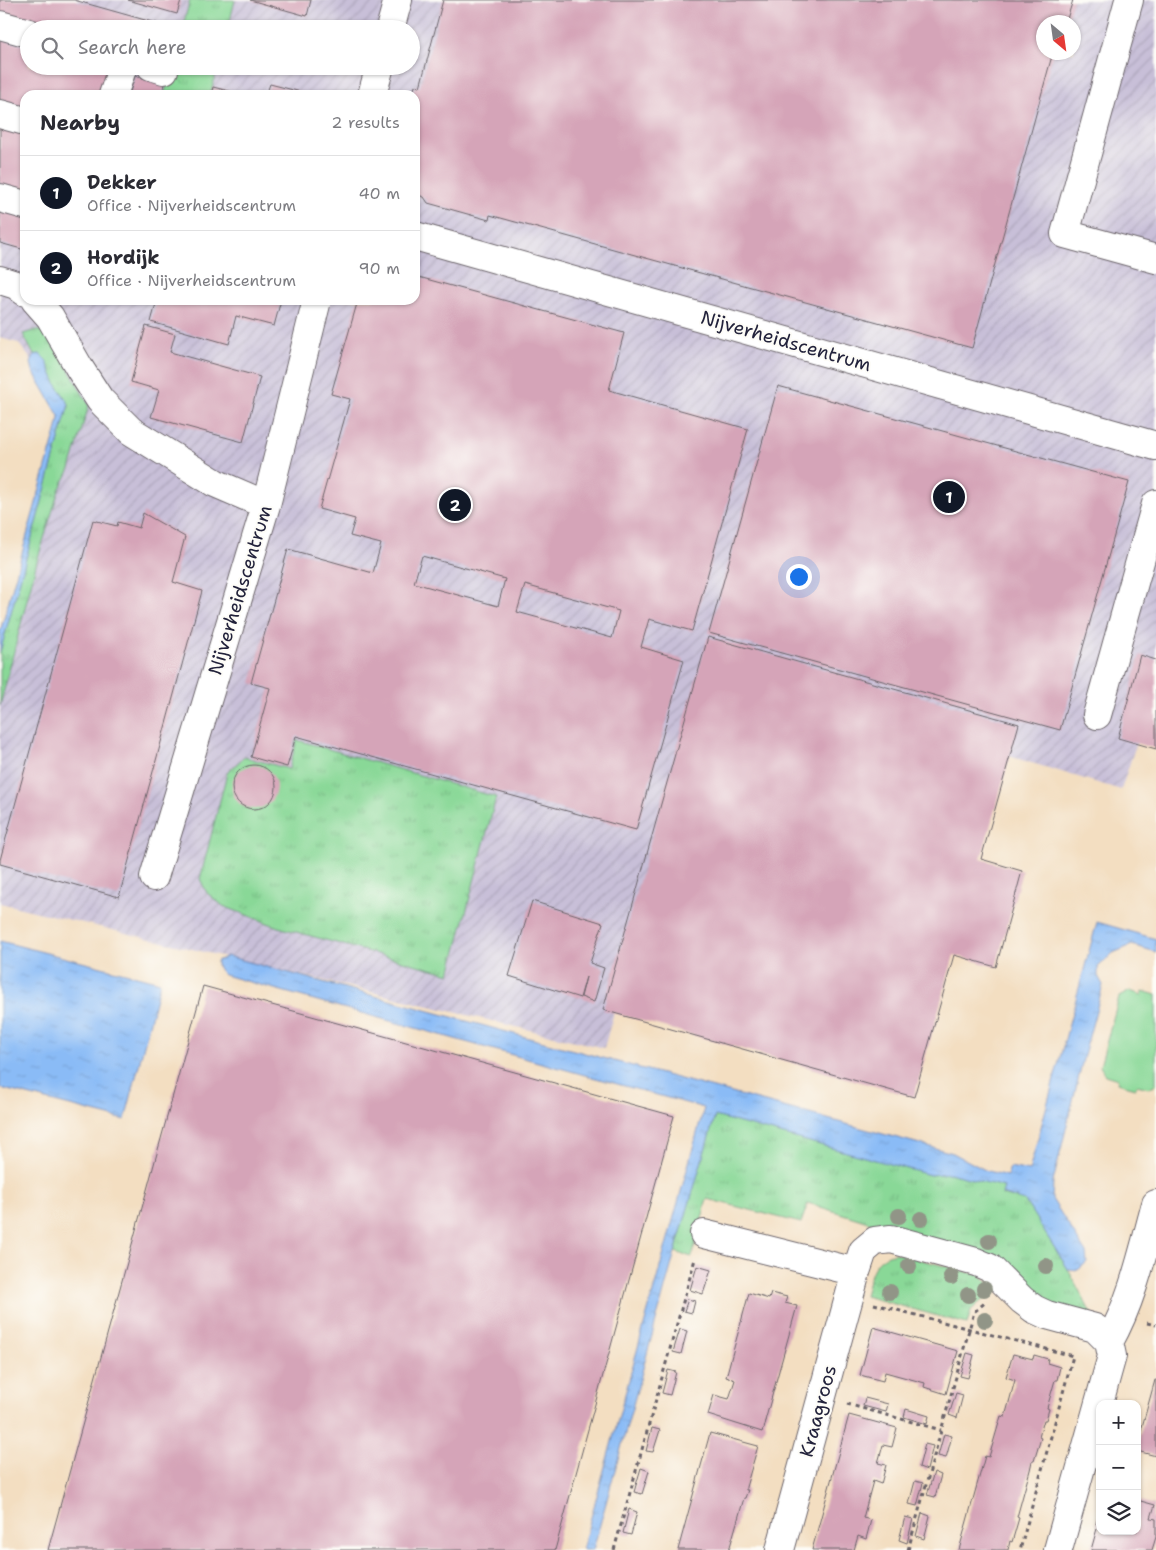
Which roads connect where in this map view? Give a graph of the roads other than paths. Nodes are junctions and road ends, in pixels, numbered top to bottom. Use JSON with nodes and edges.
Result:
{"nodes":[{"id":1,"x":398,"y":0,"type":"edge"},
{"id":2,"x":1129,"y":0,"type":"edge"},
{"id":3,"x":392,"y":20,"type":"edge"},
{"id":4,"x":0,"y":25,"type":"edge"},
{"id":5,"x":20,"y":31,"type":"edge"},
{"id":6,"x":120,"y":75,"type":"edge"},
{"id":7,"x":378,"y":75,"type":"edge"},
{"id":8,"x":115,"y":90,"type":"edge"},
{"id":9,"x":373,"y":90,"type":"edge"},
{"id":10,"x":0,"y":114,"type":"edge"},
{"id":11,"x":20,"y":120,"type":"edge"},
{"id":12,"x":0,"y":198,"type":"edge"},
{"id":13,"x":20,"y":204,"type":"edge"},
{"id":14,"x":420,"y":237,"type":"edge"},
{"id":15,"x":1156,"y":259,"type":"edge"},
{"id":16,"x":0,"y":280,"type":"edge"},
{"id":17,"x":20,"y":288,"type":"edge"},
{"id":18,"x":39,"y":305,"type":"edge"},
{"id":19,"x":316,"y":305,"type":"edge"},
{"id":20,"x":1156,"y":446,"type":"edge"},
{"id":21,"x":1156,"y":504,"type":"edge"},
{"id":22,"x":266,"y":505,"type":"junction"},
{"id":23,"x":1097,"y":714,"type":"dead end"},
{"id":24,"x":154,"y":877,"type":"dead end"},
{"id":25,"x":1156,"y":1204,"type":"edge"},
{"id":26,"x":704,"y":1234,"type":"road end"},
{"id":27,"x":856,"y":1272,"type":"junction"},
{"id":28,"x":1109,"y":1342,"type":"junction"},
{"id":29,"x":780,"y":1550,"type":"edge"},
{"id":30,"x":1058,"y":1550,"type":"edge"}],
"edges":[{"from":1,"to":3,"type":"street"},
{"from":2,"to":15,"type":"street"},
{"from":4,"to":5,"type":"street"},
{"from":6,"to":8,"type":"street"},
{"from":7,"to":9,"type":"street"},
{"from":10,"to":11,"type":"street"},
{"from":12,"to":13,"type":"street"},
{"from":14,"to":20,"type":"street","name":"Nijverheidscentrum"},
{"from":16,"to":17,"type":"street"},
{"from":18,"to":22,"type":"street"},
{"from":19,"to":22,"type":"street","name":"Nijverheidscentrum"},
{"from":21,"to":23,"type":"street"},
{"from":22,"to":24,"type":"street","name":"Nijverheidscentrum"},
{"from":25,"to":28,"type":"street"},
{"from":26,"to":27,"type":"street"},
{"from":27,"to":28,"type":"street","name":"Kraagroos"},
{"from":27,"to":29,"type":"street","name":"Kraagroos"},
{"from":28,"to":30,"type":"street"}]}
